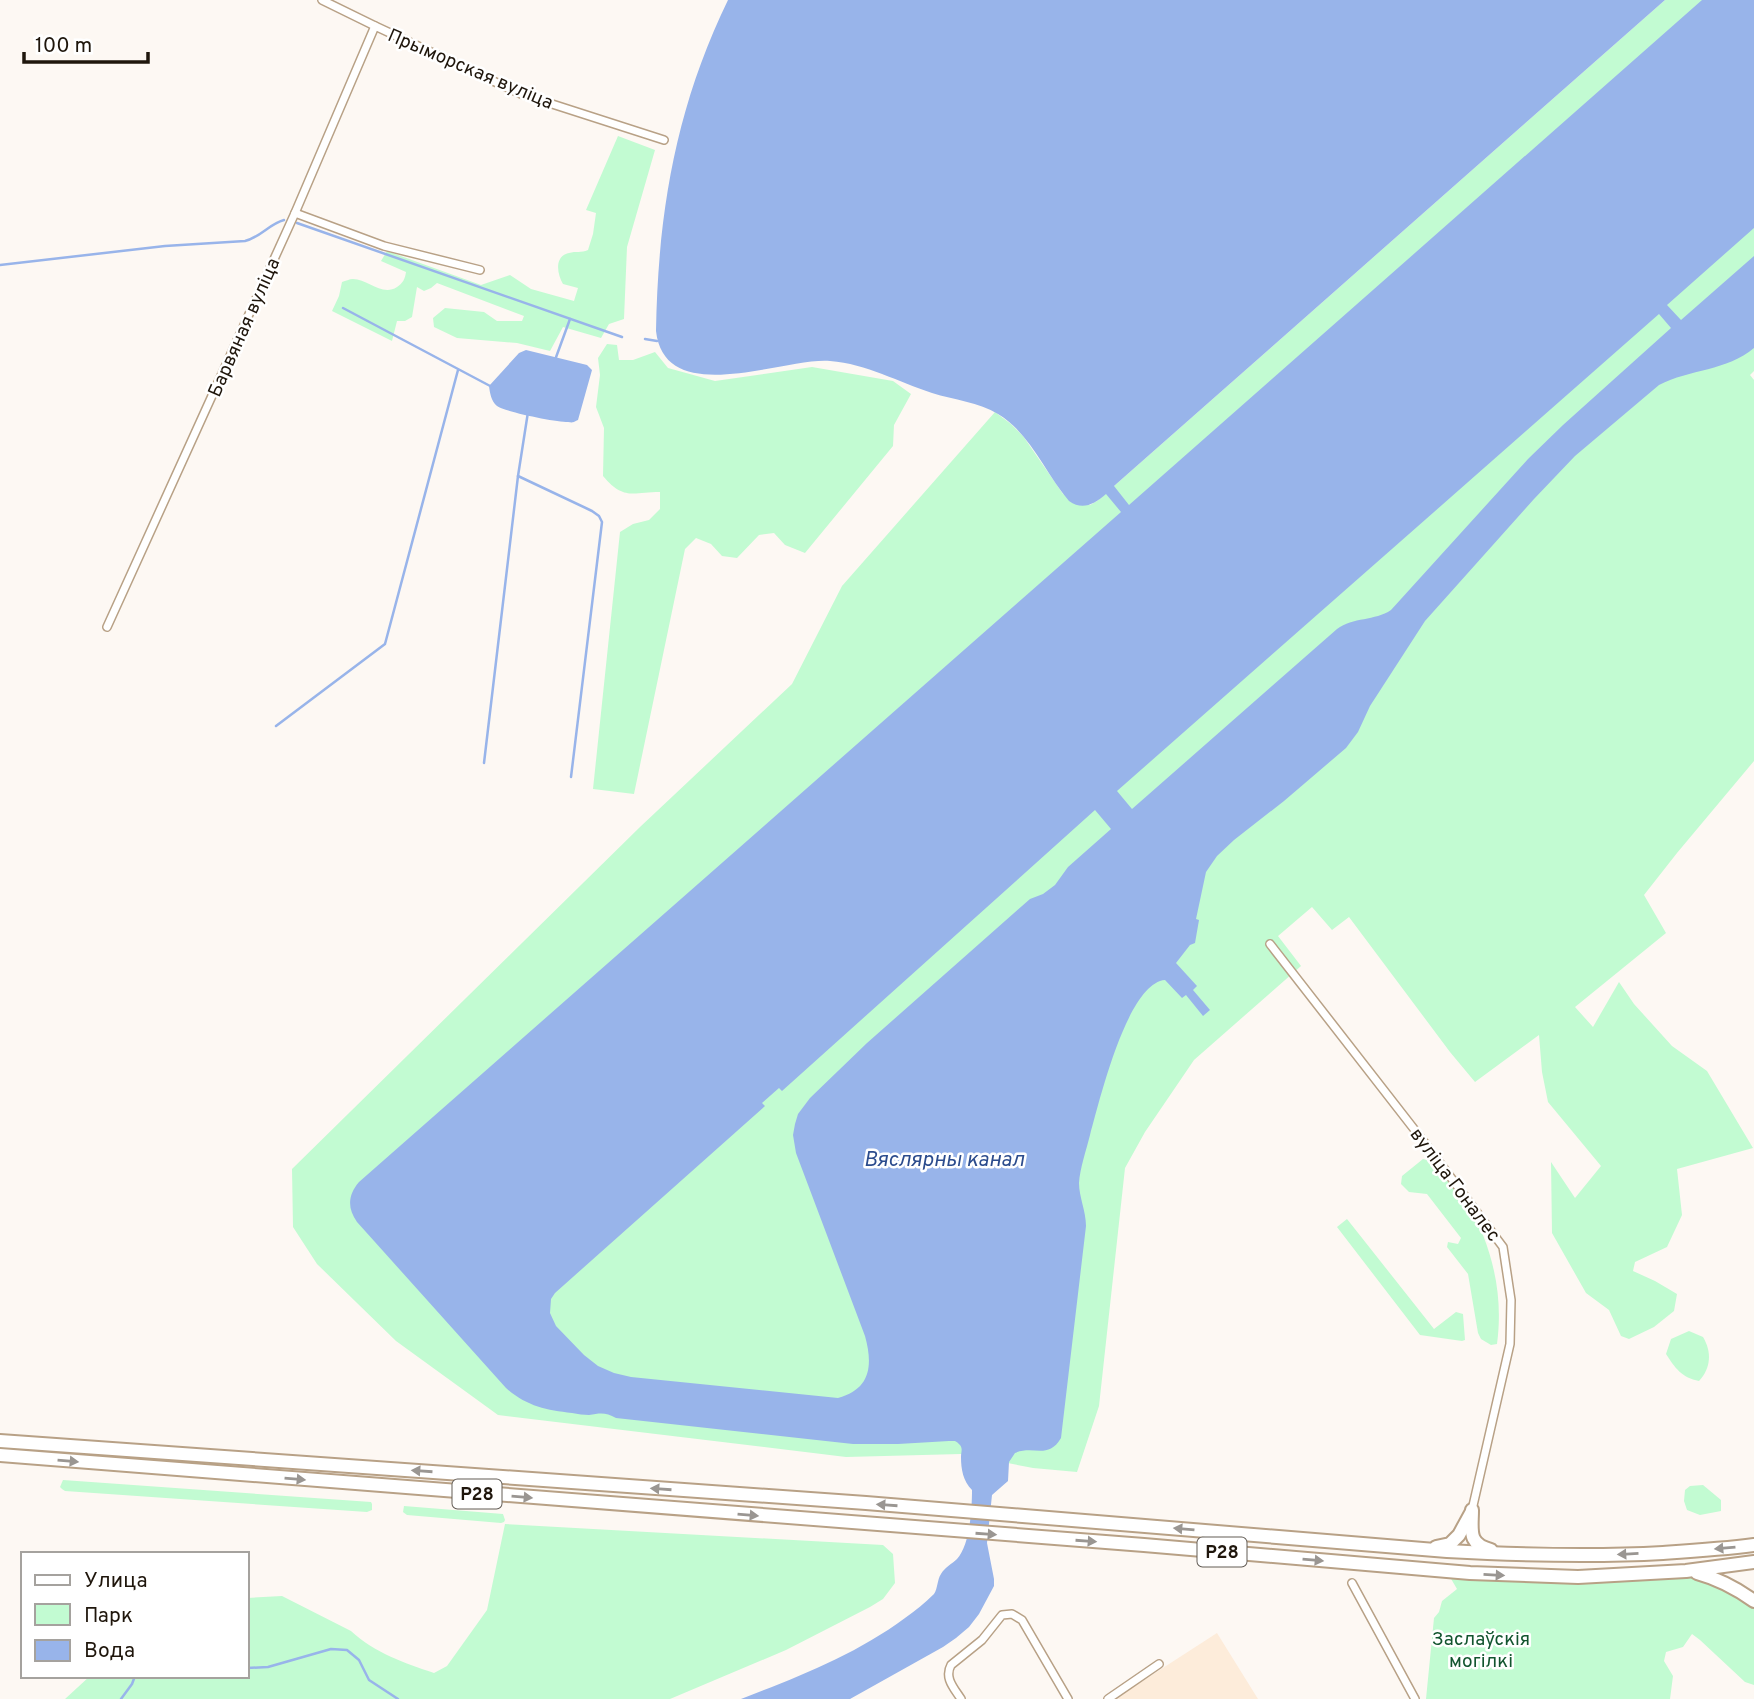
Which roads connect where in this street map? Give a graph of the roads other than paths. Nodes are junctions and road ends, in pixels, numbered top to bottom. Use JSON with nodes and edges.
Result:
{"nodes":[{"id":1,"x":322,"y":0,"type":"edge"},
{"id":2,"x":375,"y":26,"type":"junction"},
{"id":3,"x":664,"y":140,"type":"dead end"},
{"id":4,"x":295,"y":213,"type":"junction"},
{"id":5,"x":480,"y":270,"type":"dead end"},
{"id":6,"x":107,"y":627,"type":"dead end"},
{"id":7,"x":1270,"y":944,"type":"dead end"},
{"id":8,"x":0,"y":1436,"type":"edge"},
{"id":9,"x":0,"y":1441,"type":"edge"},
{"id":10,"x":42,"y":1444,"type":"junction"},
{"id":11,"x":0,"y":1455,"type":"edge"},
{"id":12,"x":1472,"y":1510,"type":"junction"},
{"id":13,"x":1754,"y":1545,"type":"edge"},
{"id":14,"x":1423,"y":1549,"type":"junction"},
{"id":15,"x":1512,"y":1555,"type":"junction"},
{"id":16,"x":1754,"y":1562,"type":"edge"},
{"id":17,"x":1686,"y":1571,"type":"junction"},
{"id":18,"x":1352,"y":1583,"type":"dead end"},
{"id":19,"x":1754,"y":1601,"type":"edge"},
{"id":20,"x":1159,"y":1664,"type":"dead end"},
{"id":21,"x":961,"y":1699,"type":"edge"},
{"id":22,"x":1068,"y":1699,"type":"edge"},
{"id":23,"x":1108,"y":1699,"type":"edge"},
{"id":24,"x":1415,"y":1699,"type":"edge"}],
"edges":[{"from":1,"to":2,"type":"street","name":"Прыморская вуліца"},
{"from":2,"to":3,"type":"street","name":"Прыморская вуліца"},
{"from":2,"to":4,"type":"street","name":"Барвяная вуліца"},
{"from":4,"to":5,"type":"street"},
{"from":4,"to":6,"type":"street","name":"Барвяная вуліца"},
{"from":7,"to":12,"type":"street","name":"вуліца Гоналес"},
{"from":8,"to":10,"type":"highway"},
{"from":9,"to":10,"type":"highway","number":"Р28"},
{"from":14,"to":10,"type":"highway","number":"Р28","one_way":true},
{"from":11,"to":17,"type":"highway","number":"Р28","one_way":true},
{"from":12,"to":14,"type":"highway"},
{"from":12,"to":15,"type":"highway"},
{"from":13,"to":15,"type":"highway","number":"Р28","one_way":true},
{"from":14,"to":15,"type":"highway","number":"Р28"},
{"from":16,"to":17,"type":"highway","number":"Р28"},
{"from":17,"to":19,"type":"highway"},
{"from":18,"to":24,"type":"street"},
{"from":20,"to":23,"type":"street"},
{"from":21,"to":22,"type":"street"}]}
